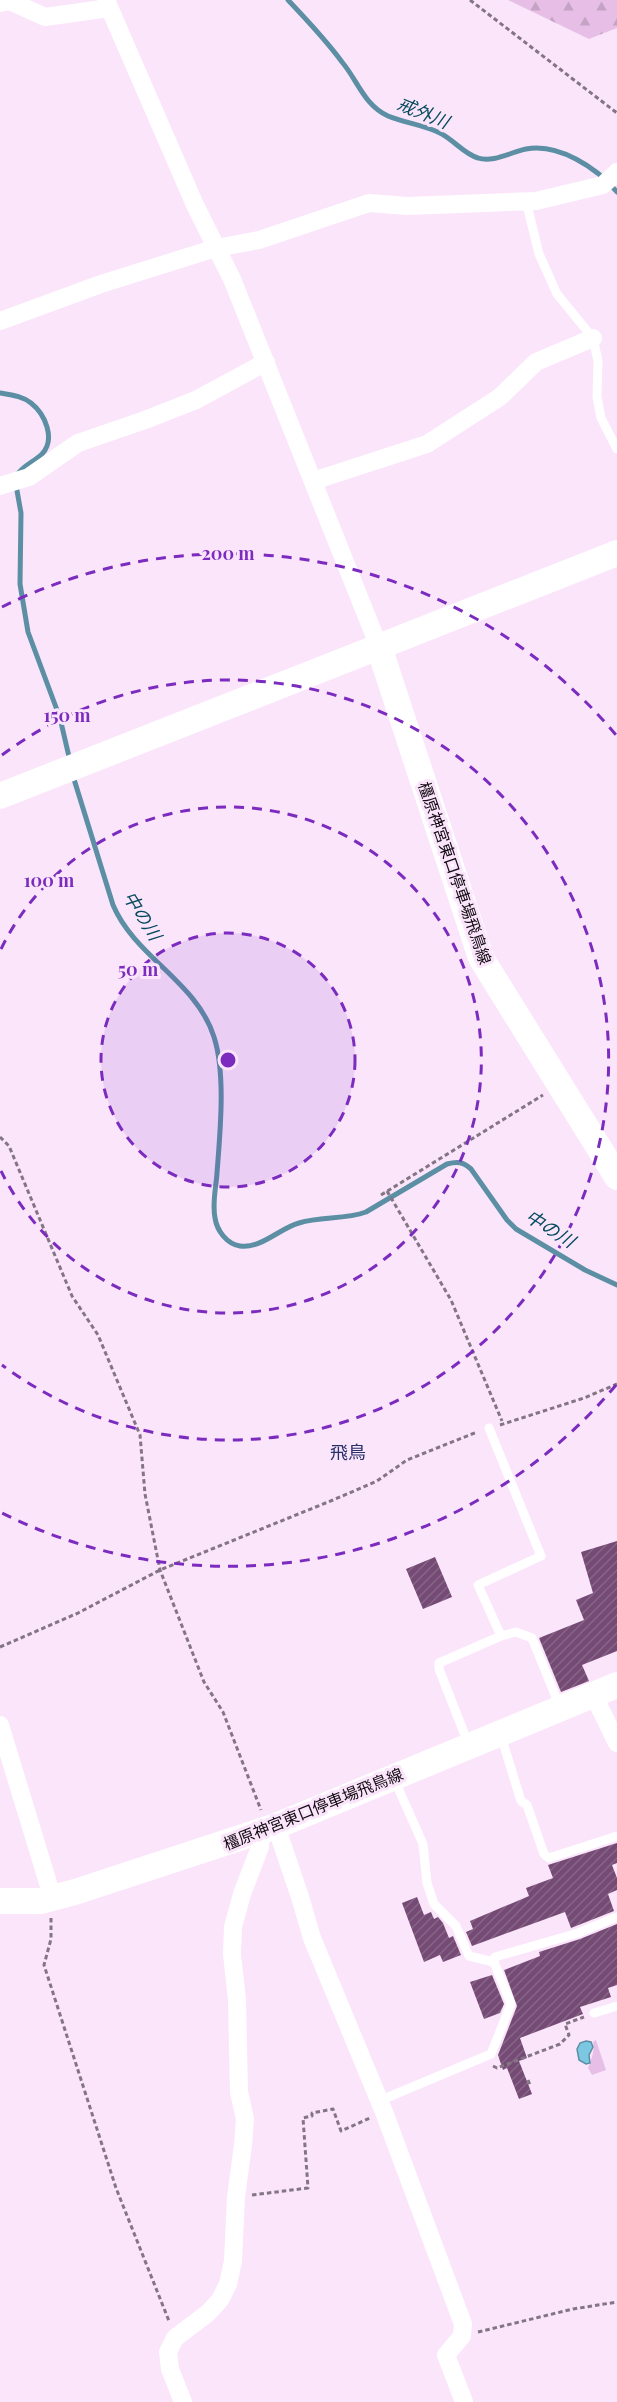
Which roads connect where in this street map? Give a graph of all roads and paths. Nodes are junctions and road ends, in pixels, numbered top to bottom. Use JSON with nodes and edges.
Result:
{"nodes":[{"id":1,"x":470,"y":0,"type":"edge"},
{"id":2,"x":0,"y":3,"type":"edge"},
{"id":3,"x":107,"y":4,"type":"edge"},
{"id":4,"x":617,"y":113,"type":"edge"},
{"id":5,"x":611,"y":178,"type":"edge"},
{"id":6,"x":526,"y":201,"type":"junction"},
{"id":7,"x":216,"y":248,"type":"junction"},
{"id":8,"x":0,"y":321,"type":"edge"},
{"id":9,"x":593,"y":338,"type":"junction"},
{"id":10,"x":266,"y":362,"type":"junction"},
{"id":11,"x":617,"y":448,"type":"edge"},
{"id":12,"x":313,"y":481,"type":"junction"},
{"id":13,"x":2,"y":485,"type":"edge"},
{"id":14,"x":617,"y":553,"type":"edge"},
{"id":15,"x":379,"y":646,"type":"junction"},
{"id":16,"x":0,"y":796,"type":"edge"},
{"id":17,"x":560,"y":1085,"type":"junction"},
{"id":18,"x":0,"y":1137,"type":"edge"},
{"id":19,"x":617,"y":1177,"type":"edge"},
{"id":20,"x":387,"y":1191,"type":"junction"},
{"id":21,"x":381,"y":1195,"type":"dead end"},
{"id":22,"x":617,"y":1384,"type":"edge"},
{"id":23,"x":503,"y":1426,"type":"junction"},
{"id":24,"x":489,"y":1428,"type":"junction"},
{"id":25,"x":160,"y":1570,"type":"junction"},
{"id":26,"x":501,"y":1636,"type":"junction"},
{"id":27,"x":0,"y":1647,"type":"edge"},
{"id":28,"x":617,"y":1685,"type":"edge"},
{"id":29,"x":594,"y":1696,"type":"junction"},
{"id":30,"x":561,"y":1709,"type":"junction"},
{"id":31,"x":0,"y":1725,"type":"edge"},
{"id":32,"x":500,"y":1734,"type":"junction"},
{"id":33,"x":617,"y":1743,"type":"edge"},
{"id":34,"x":469,"y":1746,"type":"junction"},
{"id":35,"x":393,"y":1777,"type":"junction"},
{"id":36,"x":268,"y":1829,"type":"junction"},
{"id":37,"x":617,"y":1836,"type":"edge"},
{"id":38,"x":50,"y":1897,"type":"junction"},
{"id":39,"x":0,"y":1901,"type":"edge"},
{"id":40,"x":617,"y":1917,"type":"edge"},
{"id":41,"x":494,"y":1962,"type":"junction"},
{"id":42,"x":617,"y":2006,"type":"edge"},
{"id":43,"x":594,"y":2013,"type":"joint"},
{"id":44,"x":481,"y":2058,"type":"junction"},
{"id":45,"x":528,"y":2080,"type":"dead end"},
{"id":46,"x":530,"y":2085,"type":"dead end"},
{"id":47,"x":382,"y":2106,"type":"junction"},
{"id":48,"x":236,"y":2197,"type":"junction"},
{"id":49,"x":617,"y":2302,"type":"edge"},
{"id":50,"x":462,"y":2336,"type":"junction"},
{"id":51,"x":175,"y":2338,"type":"junction"},
{"id":52,"x":183,"y":2402,"type":"edge"},
{"id":53,"x":464,"y":2402,"type":"edge"}],
"edges":[{"from":1,"to":4,"type":"path"},
{"from":2,"to":3,"type":"street"},
{"from":3,"to":7,"type":"street"},
{"from":5,"to":6,"type":"street"},
{"from":6,"to":7,"type":"street"},
{"from":6,"to":9,"type":"lane"},
{"from":7,"to":8,"type":"street"},
{"from":7,"to":10,"type":"street"},
{"from":9,"to":11,"type":"lane"},
{"from":9,"to":12,"type":"street"},
{"from":10,"to":12,"type":"street"},
{"from":10,"to":13,"type":"street"},
{"from":12,"to":15,"type":"street"},
{"from":14,"to":15,"type":"main road"},
{"from":15,"to":16,"type":"main road"},
{"from":15,"to":17,"type":"main road","name":"橿原神宮東口停車場飛鳥線"},
{"from":17,"to":19,"type":"main road","name":"橿原神宮東口停車場飛鳥線"},
{"from":17,"to":20,"type":"path"},
{"from":18,"to":25,"type":"path"},
{"from":20,"to":21,"type":"path"},
{"from":20,"to":23,"type":"path"},
{"from":22,"to":23,"type":"path"},
{"from":23,"to":24,"type":"path"},
{"from":24,"to":25,"type":"path"},
{"from":24,"to":26,"type":"lane"},
{"from":25,"to":27,"type":"path"},
{"from":25,"to":36,"type":"path"},
{"from":26,"to":30,"type":"lane"},
{"from":26,"to":34,"type":"lane"},
{"from":28,"to":29,"type":"main road","name":"橿原神宮東口停車場飛鳥線"},
{"from":29,"to":30,"type":"main road","name":"橿原神宮東口停車場飛鳥線"},
{"from":29,"to":33,"type":"street"},
{"from":30,"to":32,"type":"main road","name":"橿原神宮東口停車場飛鳥線"},
{"from":31,"to":38,"type":"street"},
{"from":32,"to":34,"type":"main road","name":"橿原神宮東口停車場飛鳥線"},
{"from":32,"to":37,"type":"lane"},
{"from":34,"to":35,"type":"main road","name":"橿原神宮東口停車場飛鳥線"},
{"from":35,"to":36,"type":"main road","name":"橿原神宮東口停車場飛鳥線"},
{"from":35,"to":41,"type":"lane"},
{"from":36,"to":38,"type":"main road","name":"橿原神宮東口停車場飛鳥線"},
{"from":36,"to":47,"type":"street"},
{"from":36,"to":48,"type":"street"},
{"from":38,"to":39,"type":"main road","name":"橿原神宮東口停車場飛鳥線"},
{"from":38,"to":51,"type":"path"},
{"from":40,"to":41,"type":"lane"},
{"from":41,"to":44,"type":"lane"},
{"from":42,"to":43,"type":"lane"},
{"from":43,"to":44,"type":"path"},
{"from":44,"to":47,"type":"lane"},
{"from":45,"to":46,"type":"path"},
{"from":47,"to":48,"type":"path"},
{"from":47,"to":50,"type":"street"},
{"from":48,"to":51,"type":"street"},
{"from":49,"to":50,"type":"path"},
{"from":50,"to":53,"type":"street"},
{"from":51,"to":52,"type":"street"}]}
